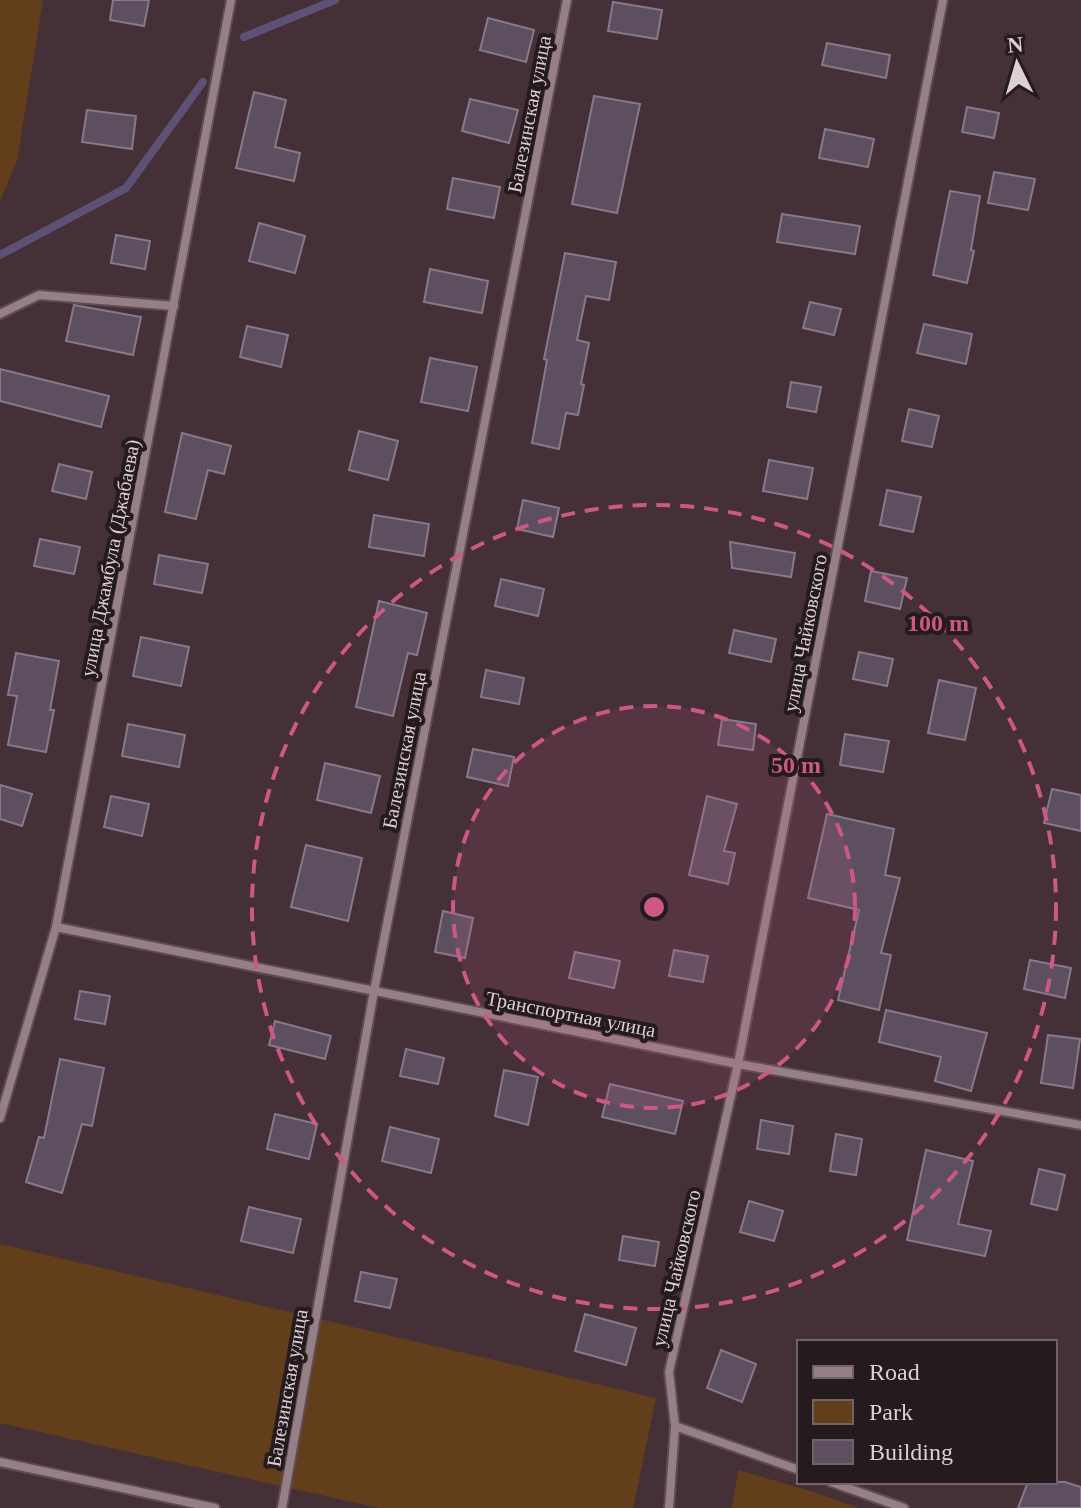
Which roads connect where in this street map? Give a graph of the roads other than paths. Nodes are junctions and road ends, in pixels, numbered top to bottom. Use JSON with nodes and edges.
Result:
{"nodes":[{"id":1,"x":231,"y":0,"type":"edge"},
{"id":2,"x":567,"y":0,"type":"edge"},
{"id":3,"x":943,"y":0,"type":"edge"},
{"id":4,"x":174,"y":306,"type":"junction"},
{"id":5,"x":0,"y":314,"type":"edge"},
{"id":6,"x":56,"y":927,"type":"junction"},
{"id":7,"x":374,"y":991,"type":"junction"},
{"id":8,"x":738,"y":1064,"type":"junction"},
{"id":9,"x":0,"y":1118,"type":"edge"},
{"id":10,"x":1081,"y":1125,"type":"edge"},
{"id":11,"x":675,"y":1426,"type":"junction"},
{"id":12,"x":0,"y":1462,"type":"edge"},
{"id":13,"x":797,"y":1469,"type":"edge"},
{"id":14,"x":837,"y":1484,"type":"edge"},
{"id":15,"x":215,"y":1508,"type":"edge"},
{"id":16,"x":282,"y":1508,"type":"edge"},
{"id":17,"x":669,"y":1508,"type":"edge"},
{"id":18,"x":904,"y":1508,"type":"edge"}],
"edges":[{"from":1,"to":4,"type":"street","name":"улица Джамбула (Джабаева)"},
{"from":2,"to":7,"type":"street","name":"Балезинская улица"},
{"from":3,"to":8,"type":"street","name":"улица Чайковского"},
{"from":4,"to":5,"type":"street"},
{"from":4,"to":6,"type":"street","name":"улица Джамбула (Джабаева)"},
{"from":6,"to":7,"type":"street","name":"Транспортная улица"},
{"from":6,"to":9,"type":"street","name":"улица Джамбула (Джабаева)"},
{"from":7,"to":8,"type":"street","name":"Транспортная улица"},
{"from":7,"to":16,"type":"street","name":"Балезинская улица"},
{"from":8,"to":10,"type":"street","name":"Транспортная улица"},
{"from":8,"to":11,"type":"street","name":"улица Чайковского"},
{"from":11,"to":13,"type":"street"},
{"from":11,"to":17,"type":"street","name":"улица Чайковского"},
{"from":12,"to":15,"type":"street"},
{"from":14,"to":18,"type":"street"}]}
